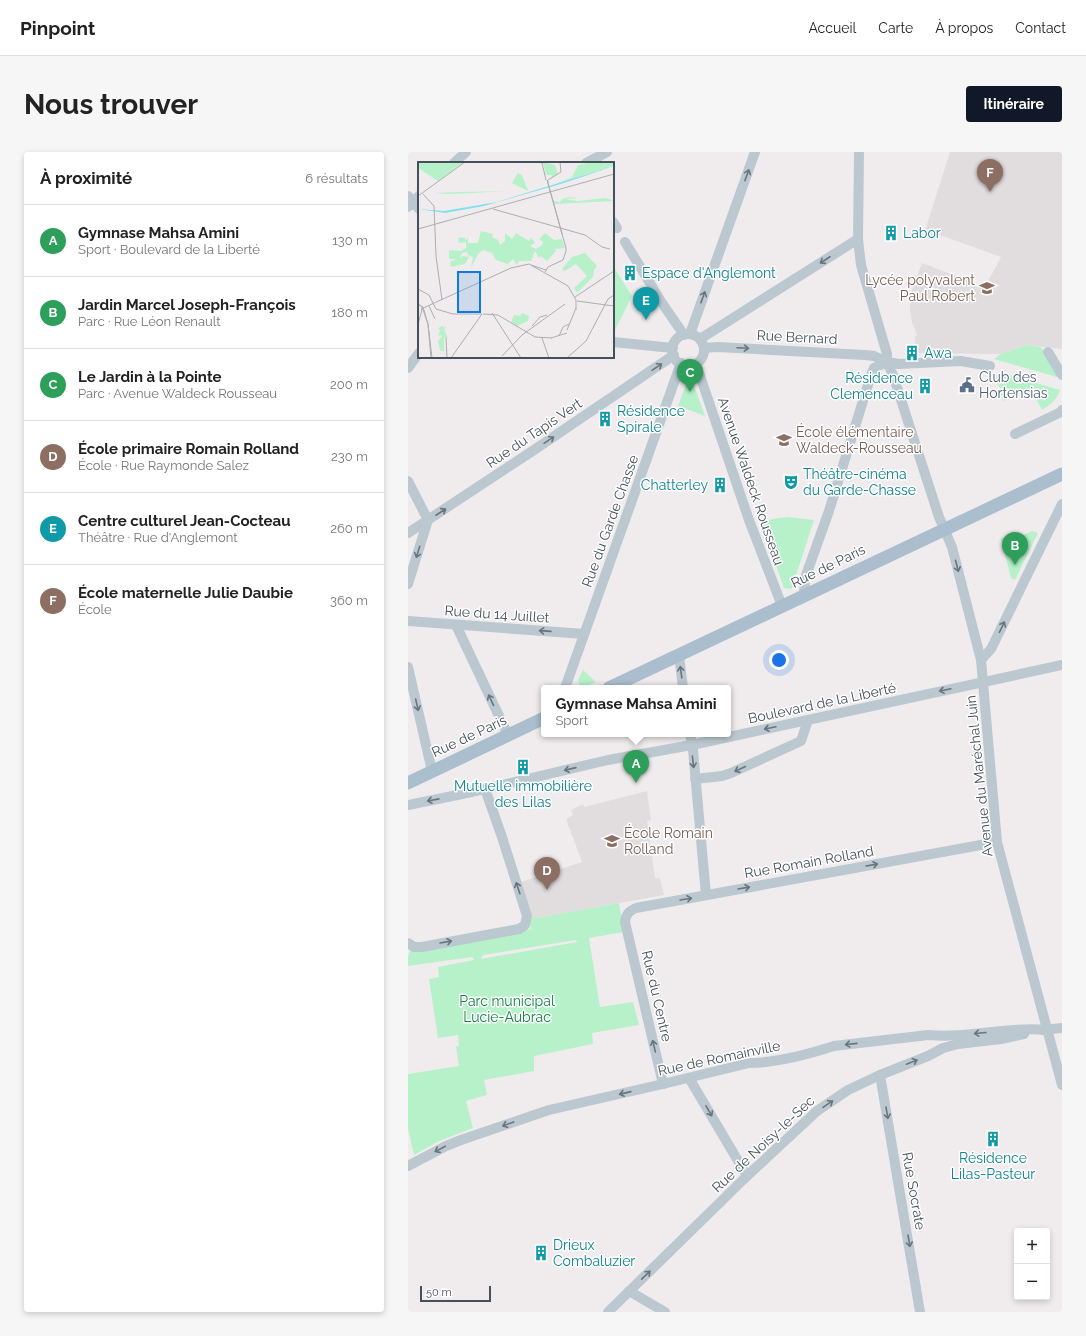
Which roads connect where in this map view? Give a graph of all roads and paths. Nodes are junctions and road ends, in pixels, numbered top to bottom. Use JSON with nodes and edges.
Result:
{"nodes":[{"id":1,"x":466,"y":152,"type":"edge"},
{"id":2,"x":607,"y":152,"type":"edge"},
{"id":3,"x":755,"y":152,"type":"edge"},
{"id":4,"x":859,"y":152,"type":"edge"},
{"id":5,"x":455,"y":162,"type":"edge"},
{"id":6,"x":588,"y":162,"type":"edge"},
{"id":7,"x":858,"y":239,"type":"junction"},
{"id":8,"x":625,"y":242,"type":"dead end"},
{"id":9,"x":687,"y":334,"type":"junction"},
{"id":10,"x":614,"y":342,"type":"edge"},
{"id":11,"x":702,"y":343,"type":"junction"},
{"id":12,"x":673,"y":352,"type":"junction"},
{"id":13,"x":1048,"y":352,"type":"dead end"},
{"id":14,"x":418,"y":354,"type":"edge"},
{"id":15,"x":887,"y":362,"type":"junction"},
{"id":16,"x":681,"y":363,"type":"junction"},
{"id":17,"x":696,"y":364,"type":"junction"},
{"id":18,"x":990,"y":366,"type":"dead end"},
{"id":19,"x":408,"y":368,"type":"edge"},
{"id":20,"x":1062,"y":375,"type":"edge"},
{"id":21,"x":1062,"y":410,"type":"edge"},
{"id":22,"x":1015,"y":434,"type":"dead end"},
{"id":23,"x":1062,"y":474,"type":"edge"},
{"id":24,"x":408,"y":481,"type":"edge"},
{"id":25,"x":1062,"y":504,"type":"edge"},
{"id":26,"x":428,"y":520,"type":"junction"},
{"id":27,"x":945,"y":529,"type":"junction"},
{"id":28,"x":408,"y":533,"type":"edge"},
{"id":29,"x":408,"y":584,"type":"edge"},
{"id":30,"x":804,"y":596,"type":"junction"},
{"id":31,"x":782,"y":606,"type":"junction"},
{"id":32,"x":408,"y":621,"type":"edge"},
{"id":33,"x":456,"y":625,"type":"junction"},
{"id":34,"x":584,"y":634,"type":"junction"},
{"id":35,"x":679,"y":656,"type":"junction"},
{"id":36,"x":981,"y":660,"type":"junction"},
{"id":37,"x":1062,"y":665,"type":"edge"},
{"id":38,"x":408,"y":667,"type":"edge"},
{"id":39,"x":984,"y":682,"type":"junction"},
{"id":40,"x":566,"y":685,"type":"edge"},
{"id":41,"x":616,"y":685,"type":"edge"},
{"id":42,"x":683,"y":685,"type":"edge"},
{"id":43,"x":541,"y":719,"type":"edge"},
{"id":44,"x":808,"y":720,"type":"junction"},
{"id":45,"x":508,"y":735,"type":"junction"},
{"id":46,"x":691,"y":737,"type":"edge"},
{"id":47,"x":729,"y":737,"type":"edge"},
{"id":48,"x":731,"y":737,"type":"edge"},
{"id":49,"x":692,"y":745,"type":"junction"},
{"id":50,"x":432,"y":771,"type":"junction"},
{"id":51,"x":695,"y":779,"type":"junction"},
{"id":52,"x":408,"y":783,"type":"edge"},
{"id":53,"x":485,"y":789,"type":"junction"},
{"id":54,"x":408,"y":804,"type":"edge"},
{"id":55,"x":997,"y":842,"type":"junction"},
{"id":56,"x":706,"y":895,"type":"junction"},
{"id":57,"x":627,"y":913,"type":"joint"},
{"id":58,"x":408,"y":943,"type":"edge"},
{"id":59,"x":1062,"y":1028,"type":"edge"},
{"id":60,"x":1047,"y":1030,"type":"junction"},
{"id":61,"x":941,"y":1036,"type":"junction"},
{"id":62,"x":942,"y":1048,"type":"junction"},
{"id":63,"x":880,"y":1075,"type":"junction"},
{"id":64,"x":689,"y":1078,"type":"junction"},
{"id":65,"x":663,"y":1084,"type":"junction"},
{"id":66,"x":1062,"y":1085,"type":"edge"},
{"id":67,"x":408,"y":1166,"type":"edge"},
{"id":68,"x":747,"y":1176,"type":"junction"},
{"id":69,"x":629,"y":1290,"type":"junction"},
{"id":70,"x":608,"y":1312,"type":"edge"},
{"id":71,"x":665,"y":1312,"type":"edge"},
{"id":72,"x":920,"y":1312,"type":"edge"}],
"edges":[{"from":1,"to":5,"type":"street"},
{"from":2,"to":6,"type":"street"},
{"from":9,"to":3,"type":"street","one_way":true},
{"from":4,"to":7,"type":"street","name":"Avenue du Maréchal Juin"},
{"from":7,"to":11,"type":"street","one_way":true},
{"from":7,"to":15,"type":"street","name":"Avenue du Maréchal Juin"},
{"from":8,"to":9,"type":"street"},
{"from":9,"to":11,"type":"street"},
{"from":9,"to":12,"type":"street"},
{"from":10,"to":12,"type":"street"},
{"from":11,"to":15,"type":"street","name":"Rue Bernard","one_way":true},
{"from":11,"to":17,"type":"street"},
{"from":12,"to":16,"type":"street"},
{"from":26,"to":12,"type":"street","name":"Rue du Tapis Vert","one_way":true},
{"from":13,"to":20,"type":"street"},
{"from":14,"to":19,"type":"street"},
{"from":15,"to":18,"type":"street","name":"Rue Bernard"},
{"from":15,"to":27,"type":"street","name":"Avenue du Maréchal Juin"},
{"from":15,"to":30,"type":"street"},
{"from":16,"to":17,"type":"street"},
{"from":16,"to":34,"type":"street","name":"Rue du Garde Chasse"},
{"from":17,"to":31,"type":"street","name":"Avenue Waldeck Rousseau"},
{"from":21,"to":22,"type":"street"},
{"from":23,"to":27,"type":"main road","name":"Rue de Paris"},
{"from":24,"to":26,"type":"street"},
{"from":36,"to":25,"type":"street","one_way":true},
{"from":26,"to":28,"type":"street","name":"Rue du Tapis Vert"},
{"from":26,"to":29,"type":"street","one_way":true},
{"from":27,"to":30,"type":"main road","name":"Rue de Paris"},
{"from":27,"to":36,"type":"street","name":"Avenue du Maréchal Juin","one_way":true},
{"from":30,"to":31,"type":"main road","name":"Rue de Paris"},
{"from":31,"to":35,"type":"main road","name":"Rue de Paris"},
{"from":32,"to":33,"type":"street","name":"Rue du 14 Juillet"},
{"from":34,"to":33,"type":"street","name":"Rue du 14 Juillet","one_way":true},
{"from":45,"to":33,"type":"street","one_way":true},
{"from":34,"to":40,"type":"street","name":"Rue du Garde Chasse"},
{"from":35,"to":41,"type":"main road","name":"Rue de Paris"},
{"from":42,"to":35,"type":"street","one_way":true},
{"from":36,"to":39,"type":"street","name":"Avenue du Maréchal Juin"},
{"from":37,"to":39,"type":"street","name":"Boulevard de la Liberté"},
{"from":38,"to":50,"type":"street","one_way":true},
{"from":39,"to":44,"type":"street","name":"Boulevard de la Liberté","one_way":true},
{"from":39,"to":55,"type":"street","name":"Avenue du Maréchal Juin"},
{"from":43,"to":45,"type":"main road","name":"Rue de Paris"},
{"from":44,"to":48,"type":"street","name":"Boulevard de la Liberté","one_way":true},
{"from":44,"to":51,"type":"street","one_way":true},
{"from":45,"to":50,"type":"main road","name":"Rue de Paris"},
{"from":46,"to":49,"type":"street"},
{"from":47,"to":49,"type":"street","name":"Boulevard de la Liberté","one_way":true},
{"from":49,"to":51,"type":"street","one_way":true},
{"from":49,"to":53,"type":"street","name":"Boulevard de la Liberté","one_way":true},
{"from":50,"to":52,"type":"main road","name":"Rue de Paris"},
{"from":51,"to":56,"type":"street"},
{"from":53,"to":54,"type":"street","name":"Boulevard de la Liberté","one_way":true},
{"from":58,"to":53,"type":"street","one_way":true},
{"from":56,"to":55,"type":"street","name":"Rue Romain Rolland","one_way":true},
{"from":55,"to":60,"type":"street","name":"Avenue du Maréchal Juin"},
{"from":57,"to":56,"type":"street","name":"Rue Romain Rolland","one_way":true},
{"from":65,"to":57,"type":"street","name":"Rue du Centre","one_way":true},
{"from":59,"to":60,"type":"street","name":"Rue de Noisy-le-Sec"},
{"from":60,"to":61,"type":"street","name":"Rue de Romainville","one_way":true},
{"from":60,"to":62,"type":"street","name":"Rue de Noisy-le-Sec"},
{"from":60,"to":66,"type":"street","name":"Avenue du Maréchal Juin"},
{"from":61,"to":62,"type":"street"},
{"from":61,"to":64,"type":"street","name":"Rue de Romainville","one_way":true},
{"from":63,"to":62,"type":"street","name":"Rue de Noisy-le-Sec","one_way":true},
{"from":68,"to":63,"type":"street","name":"Rue de Noisy-le-Sec","one_way":true},
{"from":63,"to":72,"type":"street","name":"Rue Socrate","one_way":true},
{"from":64,"to":65,"type":"street","name":"Rue de Romainville"},
{"from":64,"to":68,"type":"street","one_way":true},
{"from":65,"to":67,"type":"street","name":"Rue de Romainville","one_way":true},
{"from":69,"to":68,"type":"street","name":"Rue de Noisy-le-Sec","one_way":true},
{"from":69,"to":70,"type":"street","name":"Rue de Noisy-le-Sec"},
{"from":69,"to":71,"type":"street"}]}
